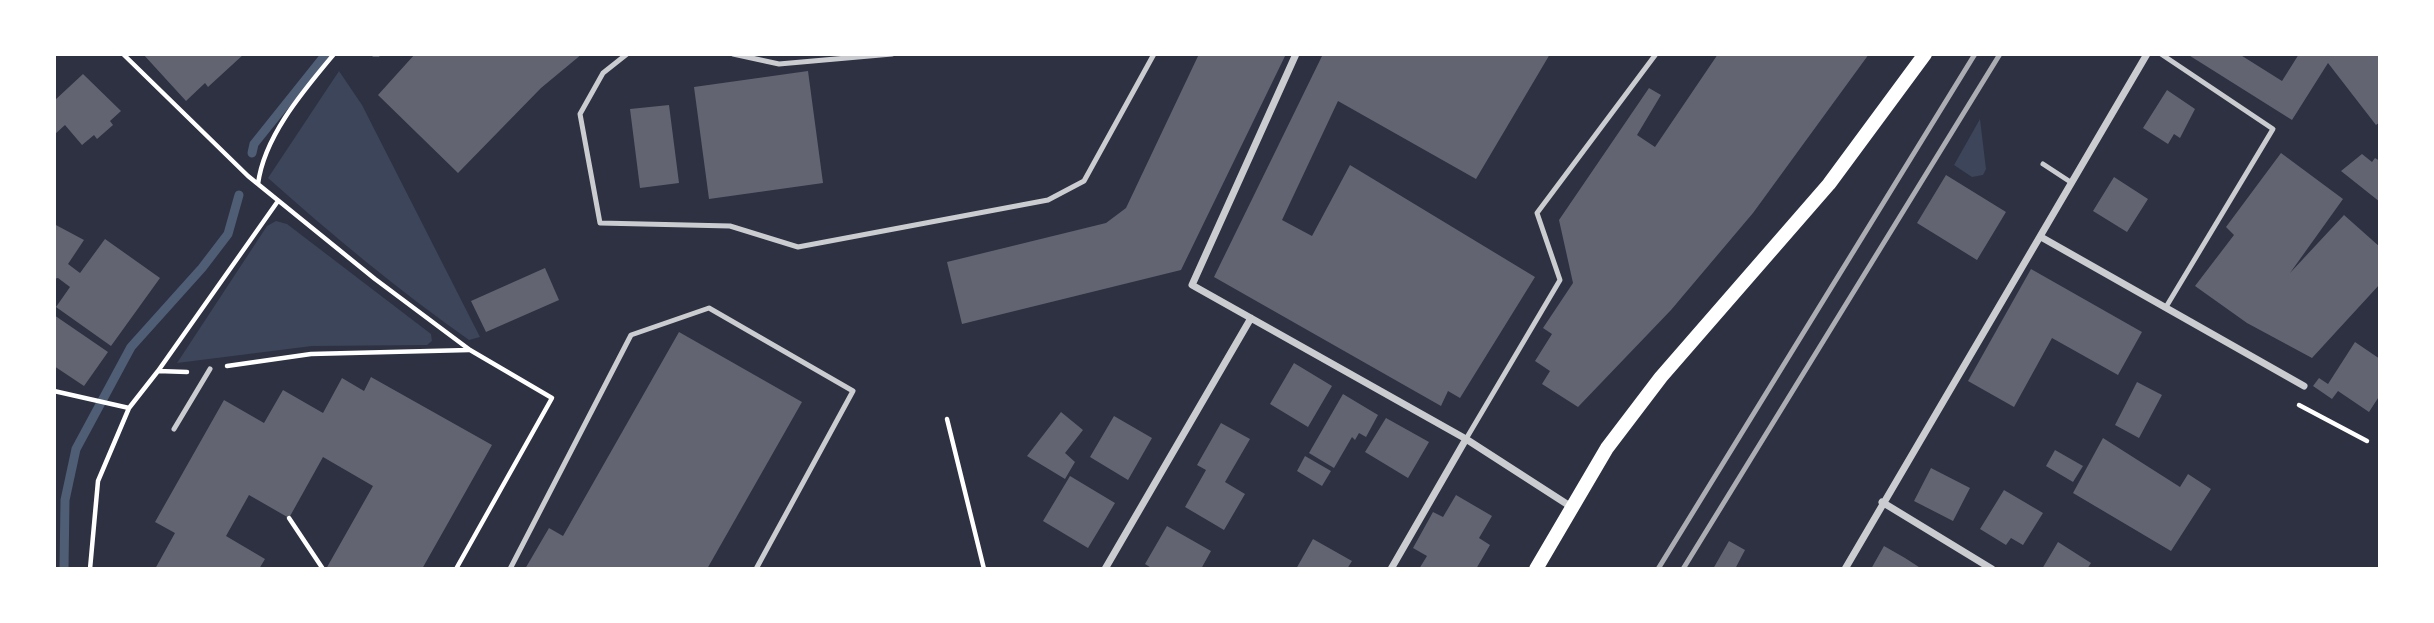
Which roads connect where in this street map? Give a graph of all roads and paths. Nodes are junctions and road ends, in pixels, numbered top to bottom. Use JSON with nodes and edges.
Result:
{"nodes":[{"id":1,"x":123,"y":54,"type":"edge"},
{"id":2,"x":334,"y":54,"type":"edge"},
{"id":3,"x":373,"y":54,"type":"edge"},
{"id":4,"x":379,"y":54,"type":"edge"},
{"id":5,"x":627,"y":54,"type":"edge"},
{"id":6,"x":733,"y":54,"type":"edge"},
{"id":7,"x":892,"y":54,"type":"edge"},
{"id":8,"x":1154,"y":54,"type":"edge"},
{"id":9,"x":1296,"y":54,"type":"edge"},
{"id":10,"x":1656,"y":54,"type":"edge"},
{"id":11,"x":1925,"y":54,"type":"edge"},
{"id":12,"x":2147,"y":54,"type":"edge"},
{"id":13,"x":2161,"y":54,"type":"edge"},
{"id":14,"x":2043,"y":164,"type":"dead end"},
{"id":15,"x":2072,"y":183,"type":"junction"},
{"id":16,"x":258,"y":185,"type":"junction"},
{"id":17,"x":278,"y":201,"type":"junction"},
{"id":18,"x":2041,"y":237,"type":"junction"},
{"id":19,"x":2166,"y":307,"type":"junction"},
{"id":20,"x":1251,"y":318,"type":"junction"},
{"id":21,"x":470,"y":350,"type":"junction"},
{"id":22,"x":210,"y":369,"type":"junction"},
{"id":23,"x":158,"y":371,"type":"junction"},
{"id":24,"x":2304,"y":386,"type":"joint"},
{"id":25,"x":54,"y":391,"type":"edge"},
{"id":26,"x":130,"y":408,"type":"junction"},
{"id":27,"x":947,"y":418,"type":"dead end"},
{"id":28,"x":174,"y":429,"type":"dead end"},
{"id":29,"x":1466,"y":439,"type":"junction"},
{"id":30,"x":2367,"y":441,"type":"dead end"},
{"id":31,"x":1881,"y":502,"type":"junction"},
{"id":32,"x":1573,"y":508,"type":"junction"},
{"id":33,"x":289,"y":518,"type":"dead end"},
{"id":34,"x":90,"y":569,"type":"edge"},
{"id":35,"x":323,"y":569,"type":"edge"},
{"id":36,"x":456,"y":569,"type":"edge"},
{"id":37,"x":510,"y":569,"type":"edge"},
{"id":38,"x":756,"y":569,"type":"edge"},
{"id":39,"x":984,"y":569,"type":"edge"},
{"id":40,"x":1105,"y":569,"type":"edge"},
{"id":41,"x":1391,"y":569,"type":"edge"},
{"id":42,"x":1536,"y":569,"type":"edge"},
{"id":43,"x":1844,"y":569,"type":"edge"},
{"id":44,"x":1992,"y":569,"type":"edge"}],
"edges":[{"from":1,"to":16,"type":"path"},
{"from":2,"to":16,"type":"path"},
{"from":3,"to":4,"type":"path"},
{"from":5,"to":8,"type":"lane"},
{"from":6,"to":7,"type":"lane"},
{"from":9,"to":20,"type":"street"},
{"from":10,"to":29,"type":"lane"},
{"from":11,"to":32,"type":"main road"},
{"from":12,"to":15,"type":"street"},
{"from":13,"to":19,"type":"lane"},
{"from":14,"to":15,"type":"lane"},
{"from":15,"to":18,"type":"street"},
{"from":16,"to":17,"type":"path"},
{"from":17,"to":21,"type":"path"},
{"from":17,"to":23,"type":"path"},
{"from":18,"to":19,"type":"street"},
{"from":18,"to":31,"type":"street"},
{"from":19,"to":24,"type":"street"},
{"from":20,"to":29,"type":"street"},
{"from":20,"to":40,"type":"street"},
{"from":21,"to":22,"type":"path"},
{"from":21,"to":36,"type":"path"},
{"from":22,"to":23,"type":"path"},
{"from":22,"to":28,"type":"lane"},
{"from":23,"to":26,"type":"path"},
{"from":24,"to":30,"type":"path"},
{"from":25,"to":26,"type":"path"},
{"from":26,"to":34,"type":"path"},
{"from":27,"to":39,"type":"path"},
{"from":29,"to":32,"type":"street"},
{"from":29,"to":41,"type":"street"},
{"from":31,"to":43,"type":"street"},
{"from":31,"to":44,"type":"street"},
{"from":32,"to":42,"type":"main road"},
{"from":33,"to":35,"type":"path"},
{"from":37,"to":38,"type":"lane"}]}
